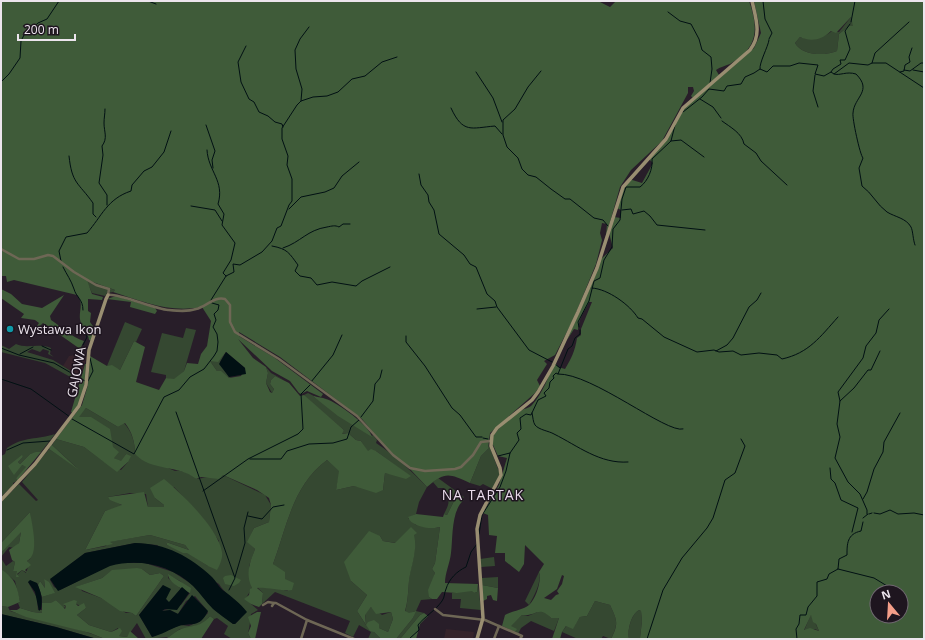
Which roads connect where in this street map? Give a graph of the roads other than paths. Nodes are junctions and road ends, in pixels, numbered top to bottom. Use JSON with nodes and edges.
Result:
{"nodes":[{"id":1,"x":752,"y":1,"type":"edge"},
{"id":2,"x":1,"y":249,"type":"edge"},
{"id":3,"x":108,"y":295,"type":"junction"},
{"id":4,"x":490,"y":441,"type":"junction"},
{"id":5,"x":1,"y":500,"type":"edge"},
{"id":6,"x":263,"y":605,"type":"dead end"},
{"id":7,"x":435,"y":609,"type":"dead end"},
{"id":8,"x":307,"y":620,"type":"junction"},
{"id":9,"x":483,"y":620,"type":"junction"},
{"id":10,"x":499,"y":626,"type":"junction"},
{"id":11,"x":521,"y":637,"type":"edge"},
{"id":12,"x":302,"y":639,"type":"edge"},
{"id":13,"x":354,"y":639,"type":"edge"},
{"id":14,"x":478,"y":639,"type":"edge"},
{"id":15,"x":494,"y":639,"type":"edge"}],
"edges":[{"from":1,"to":4,"type":"street"},
{"from":2,"to":3,"type":"street"},
{"from":3,"to":4,"type":"street"},
{"from":3,"to":5,"type":"street","name":"GAJOWA"},
{"from":4,"to":9,"type":"street"},
{"from":6,"to":8,"type":"street"},
{"from":7,"to":9,"type":"street"},
{"from":8,"to":12,"type":"street"},
{"from":8,"to":13,"type":"street"},
{"from":9,"to":10,"type":"street"},
{"from":9,"to":14,"type":"street"},
{"from":10,"to":11,"type":"street"},
{"from":10,"to":15,"type":"street"}]}
